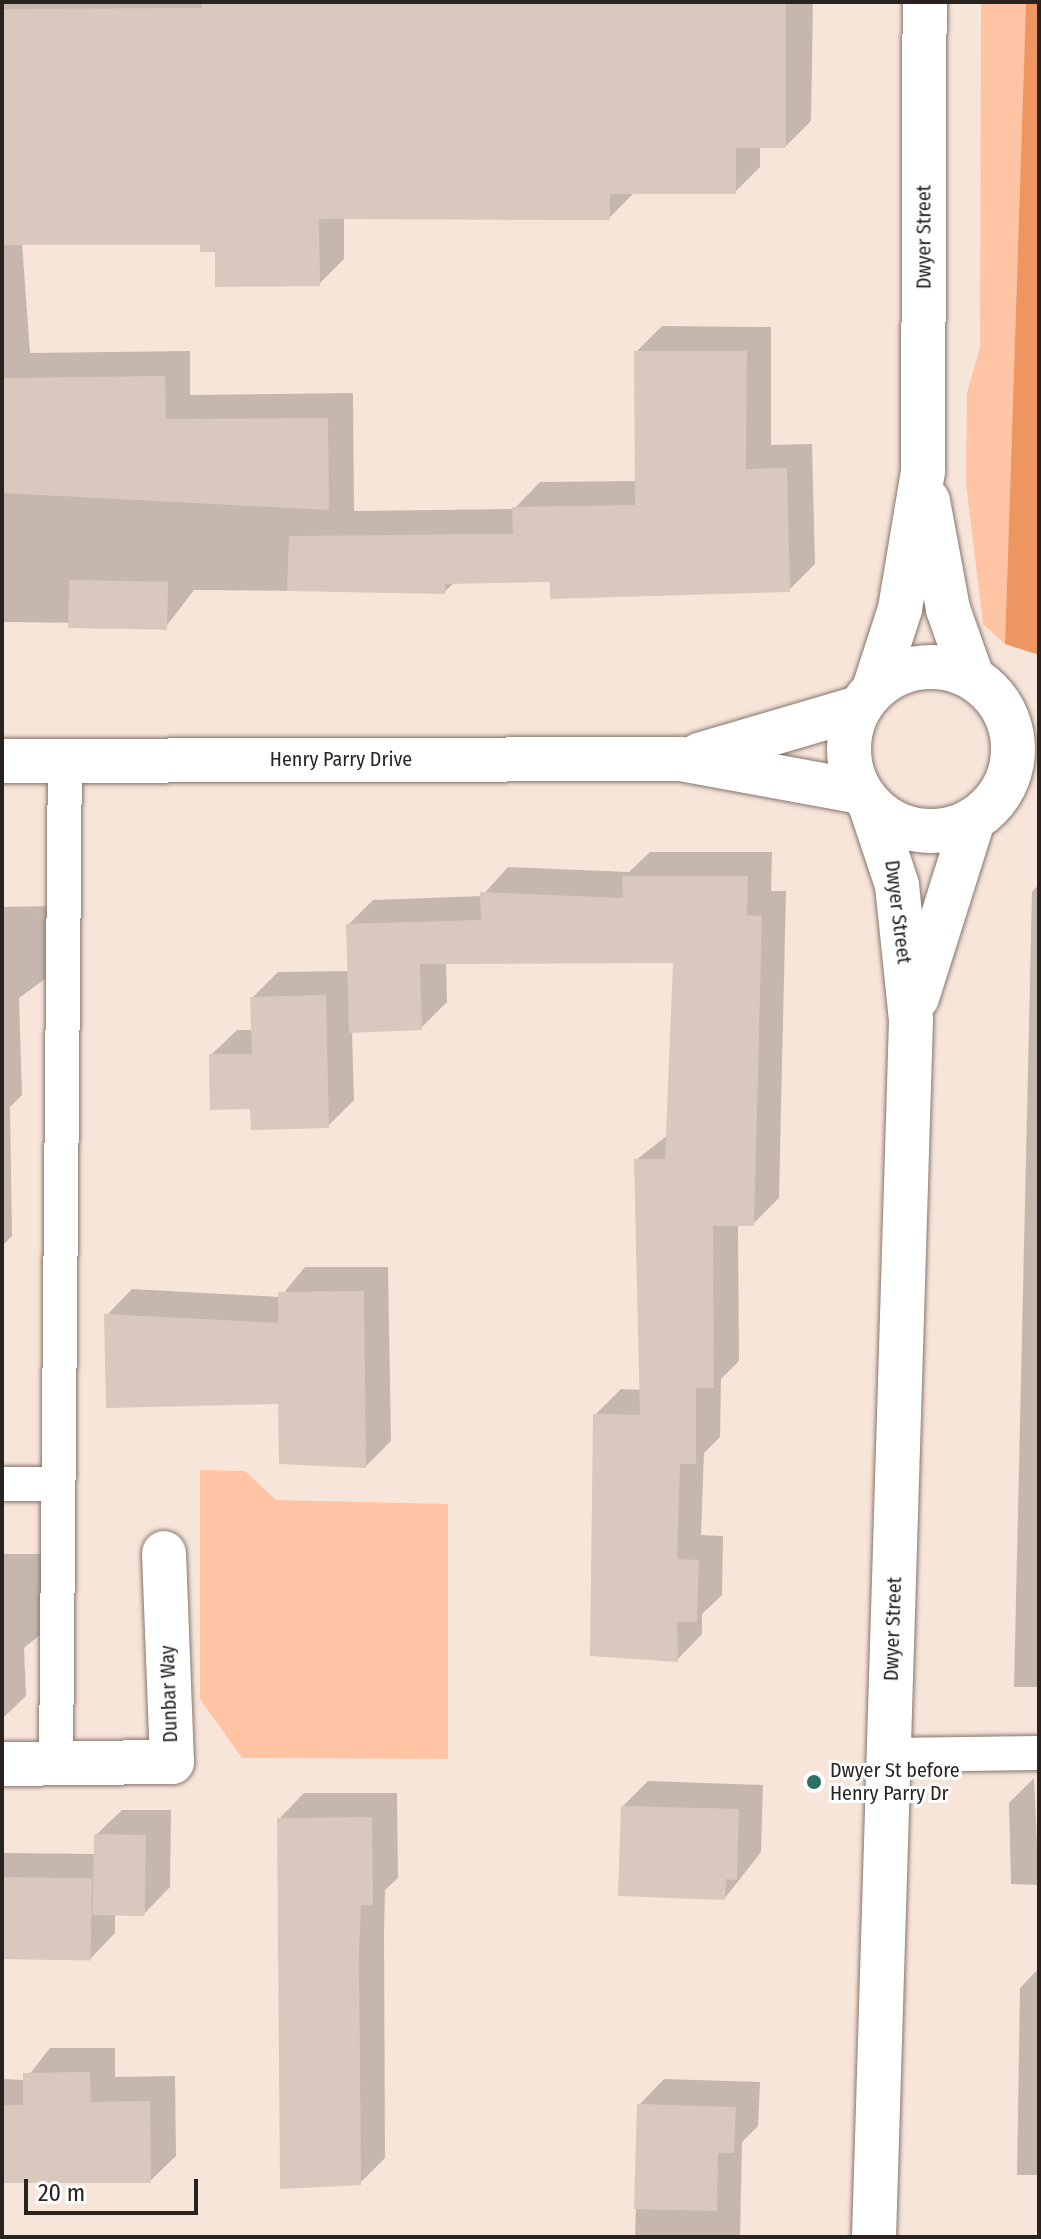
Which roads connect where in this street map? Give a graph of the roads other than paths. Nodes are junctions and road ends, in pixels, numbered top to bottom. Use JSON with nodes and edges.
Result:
{"nodes":[{"id":1,"x":925,"y":2,"type":"edge"},
{"id":2,"x":923,"y":471,"type":"junction"},
{"id":3,"x":985,"y":689,"type":"junction"},
{"id":4,"x":866,"y":699,"type":"junction"},
{"id":5,"x":1039,"y":715,"type":"edge"},
{"id":6,"x":681,"y":759,"type":"junction"},
{"id":7,"x":2,"y":761,"type":"edge"},
{"id":8,"x":65,"y":761,"type":"junction"},
{"id":9,"x":1039,"y":789,"type":"edge"},
{"id":10,"x":866,"y":799,"type":"junction"},
{"id":11,"x":985,"y":810,"type":"junction"},
{"id":12,"x":911,"y":1020,"type":"junction"},
{"id":13,"x":2,"y":1484,"type":"edge"},
{"id":14,"x":58,"y":1484,"type":"junction"},
{"id":15,"x":164,"y":1553,"type":"dead end"},
{"id":16,"x":1039,"y":1753,"type":"edge"},
{"id":17,"x":889,"y":1755,"type":"junction"},
{"id":18,"x":56,"y":1763,"type":"junction"},
{"id":19,"x":2,"y":1764,"type":"edge"},
{"id":20,"x":874,"y":2237,"type":"edge"}],
"edges":[{"from":1,"to":2,"type":"street","name":"Dwyer Street"},
{"from":2,"to":3,"type":"street","name":"Dwyer Street"},
{"from":2,"to":4,"type":"street","name":"Dwyer Street"},
{"from":3,"to":4,"type":"street"},
{"from":3,"to":5,"type":"street"},
{"from":3,"to":11,"type":"street"},
{"from":4,"to":6,"type":"street","name":"Henry Parry Drive"},
{"from":4,"to":10,"type":"street"},
{"from":6,"to":8,"type":"street","name":"Henry Parry Drive"},
{"from":6,"to":10,"type":"street","name":"Henry Parry Drive"},
{"from":7,"to":8,"type":"street","name":"Henry Parry Drive"},
{"from":8,"to":14,"type":"lane"},
{"from":9,"to":11,"type":"street"},
{"from":10,"to":11,"type":"street"},
{"from":10,"to":12,"type":"street","name":"Dwyer Street"},
{"from":11,"to":12,"type":"street","name":"Dwyer Street"},
{"from":12,"to":17,"type":"street","name":"Dwyer Street"},
{"from":13,"to":14,"type":"lane"},
{"from":14,"to":18,"type":"lane"},
{"from":15,"to":18,"type":"street","name":"Dunbar Way"},
{"from":16,"to":17,"type":"lane"},
{"from":17,"to":20,"type":"street","name":"Dwyer Street"},
{"from":18,"to":19,"type":"street","name":"Dunbar Way"}]}
